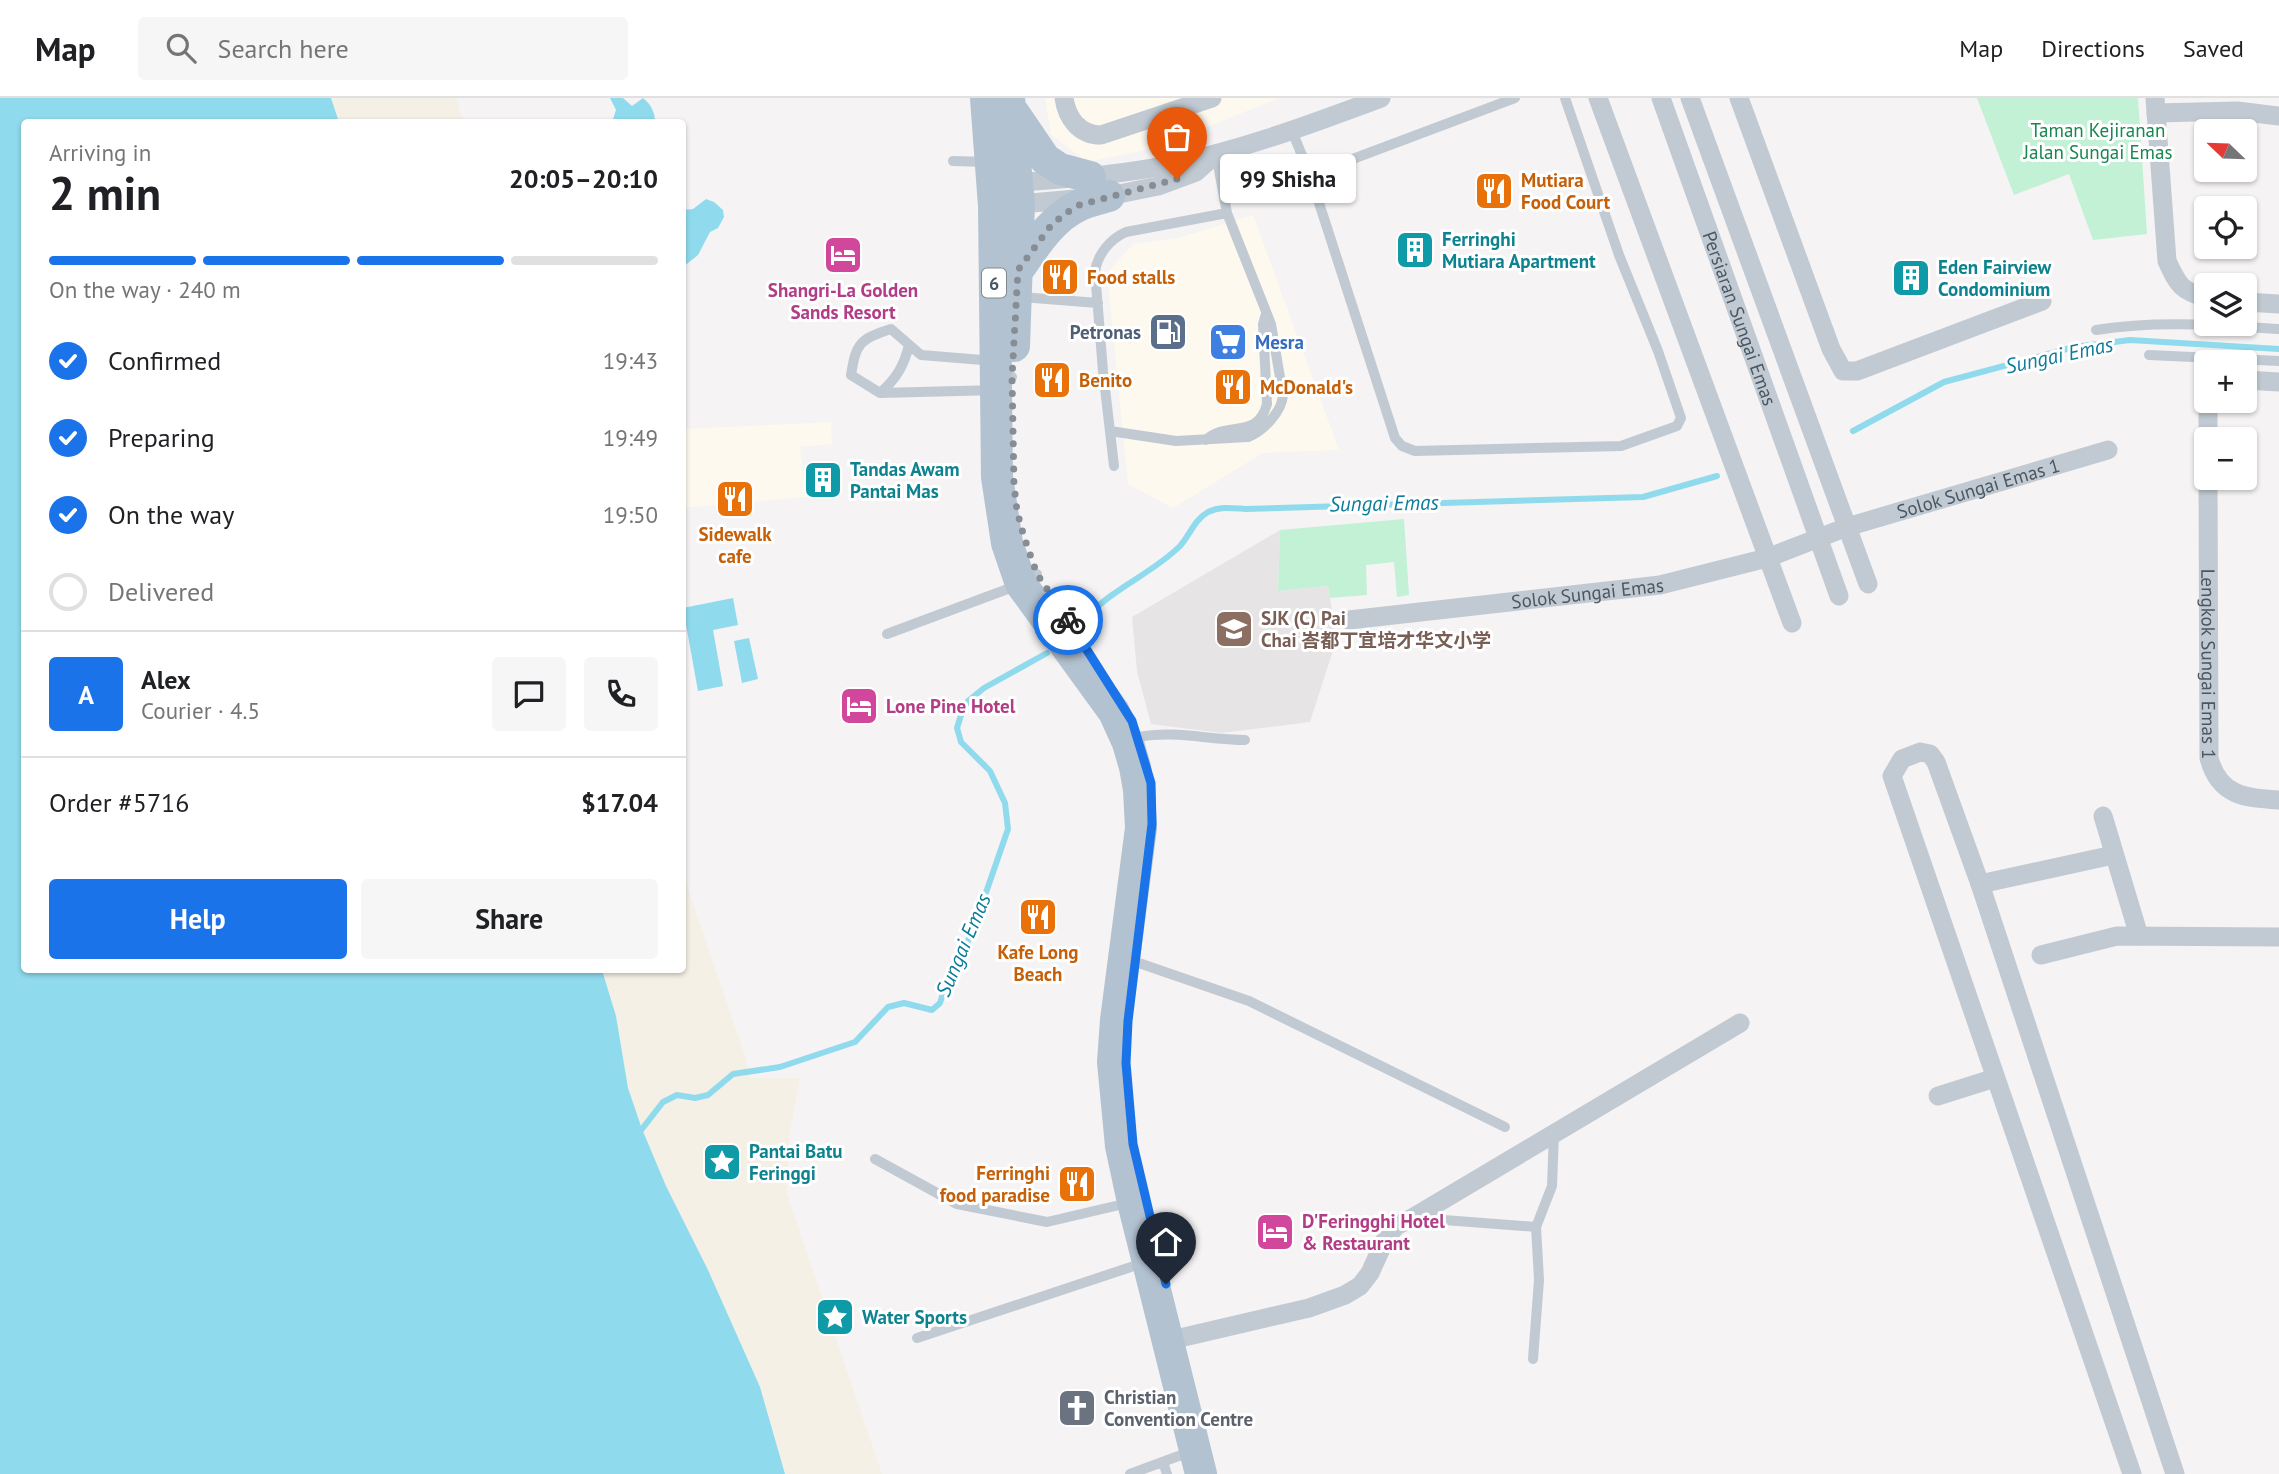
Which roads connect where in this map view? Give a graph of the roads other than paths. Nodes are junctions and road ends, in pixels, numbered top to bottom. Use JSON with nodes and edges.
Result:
{"nodes":[{"id":1,"x":1064,"y":98,"type":"edge"},
{"id":2,"x":1212,"y":98,"type":"edge"},
{"id":3,"x":1381,"y":98,"type":"edge"},
{"id":4,"x":1515,"y":98,"type":"edge"},
{"id":5,"x":1565,"y":98,"type":"edge"},
{"id":6,"x":1598,"y":98,"type":"edge"},
{"id":7,"x":1661,"y":98,"type":"edge"},
{"id":8,"x":1690,"y":98,"type":"edge"},
{"id":9,"x":1739,"y":98,"type":"edge"},
{"id":10,"x":1003,"y":102,"type":"edge"},
{"id":11,"x":1346,"y":104,"type":"edge"},
{"id":12,"x":2156,"y":105,"type":"edge"},
{"id":13,"x":2279,"y":116,"type":"edge"},
{"id":14,"x":1292,"y":131,"type":"junction"},
{"id":15,"x":1216,"y":154,"type":"junction"},
{"id":16,"x":953,"y":161,"type":"dead end"},
{"id":17,"x":1310,"y":175,"type":"junction"},
{"id":18,"x":1100,"y":186,"type":"junction"},
{"id":19,"x":1003,"y":188,"type":"junction"},
{"id":20,"x":1227,"y":212,"type":"junction"},
{"id":21,"x":1017,"y":284,"type":"junction"},
{"id":22,"x":2194,"y":295,"type":"edge"},
{"id":23,"x":2042,"y":301,"type":"dead end"},
{"id":24,"x":1098,"y":303,"type":"junction"},
{"id":25,"x":2257,"y":303,"type":"edge"},
{"id":26,"x":2279,"y":304,"type":"edge"},
{"id":27,"x":1266,"y":314,"type":"junction"},
{"id":28,"x":2279,"y":329,"type":"edge"},
{"id":29,"x":2096,"y":330,"type":"dead end"},
{"id":30,"x":909,"y":345,"type":"junction"},
{"id":31,"x":2149,"y":355,"type":"dead end"},
{"id":32,"x":2279,"y":361,"type":"edge"},
{"id":33,"x":1001,"y":376,"type":"junction"},
{"id":34,"x":2257,"y":381,"type":"edge"},
{"id":35,"x":2279,"y":382,"type":"edge"},
{"id":36,"x":880,"y":393,"type":"junction"},
{"id":37,"x":1110,"y":431,"type":"junction"},
{"id":38,"x":1206,"y":440,"type":"junction"},
{"id":39,"x":2108,"y":450,"type":"dead end"},
{"id":40,"x":1114,"y":466,"type":"dead end"},
{"id":41,"x":2208,"y":490,"type":"edge"},
{"id":42,"x":1847,"y":527,"type":"junction"},
{"id":43,"x":1818,"y":538,"type":"junction"},
{"id":44,"x":1767,"y":558,"type":"junction"},
{"id":45,"x":1029,"y":579,"type":"junction"},
{"id":46,"x":1868,"y":584,"type":"dead end"},
{"id":47,"x":1839,"y":596,"type":"dead end"},
{"id":48,"x":1349,"y":620,"type":"dead end"},
{"id":49,"x":1792,"y":624,"type":"dead end"},
{"id":50,"x":887,"y":634,"type":"dead end"},
{"id":51,"x":1133,"y":740,"type":"junction"},
{"id":52,"x":1245,"y":740,"type":"dead end"},
{"id":53,"x":2279,"y":800,"type":"edge"},
{"id":54,"x":2103,"y":816,"type":"dead end"},
{"id":55,"x":2113,"y":855,"type":"junction"},
{"id":56,"x":1980,"y":884,"type":"junction"},
{"id":57,"x":2139,"y":936,"type":"junction"},
{"id":58,"x":2279,"y":937,"type":"edge"},
{"id":59,"x":2041,"y":955,"type":"dead end"},
{"id":60,"x":1131,"y":960,"type":"junction"},
{"id":61,"x":1740,"y":1023,"type":"dead end"},
{"id":62,"x":1995,"y":1078,"type":"junction"},
{"id":63,"x":1938,"y":1096,"type":"dead end"},
{"id":64,"x":1504,"y":1127,"type":"dead end"},
{"id":65,"x":1555,"y":1131,"type":"junction"},
{"id":66,"x":875,"y":1159,"type":"dead end"},
{"id":67,"x":1139,"y":1200,"type":"junction"},
{"id":68,"x":1414,"y":1217,"type":"junction"},
{"id":69,"x":1536,"y":1227,"type":"junction"},
{"id":70,"x":1154,"y":1259,"type":"junction"},
{"id":71,"x":917,"y":1338,"type":"dead end"},
{"id":72,"x":1173,"y":1339,"type":"junction"},
{"id":73,"x":1533,"y":1359,"type":"dead end"},
{"id":74,"x":1204,"y":1461,"type":"edge"},
{"id":75,"x":1163,"y":1462,"type":"junction"},
{"id":76,"x":1130,"y":1474,"type":"edge"},
{"id":77,"x":1167,"y":1474,"type":"edge"},
{"id":78,"x":2132,"y":1474,"type":"edge"},
{"id":79,"x":2175,"y":1474,"type":"edge"}],
"edges":[{"from":1,"to":2,"type":"street"},
{"from":3,"to":11,"type":"street"},
{"from":4,"to":17,"type":"lane"},
{"from":5,"to":17,"type":"lane"},
{"from":6,"to":44,"type":"street"},
{"from":7,"to":43,"type":"street","name":"Persiaran Sungai Emas"},
{"from":8,"to":42,"type":"street","name":"Persiaran Sungai Emas"},
{"from":9,"to":23,"type":"street"},
{"from":10,"to":18,"type":"main road"},
{"from":10,"to":19,"type":"main road","number":"6"},
{"from":11,"to":14,"type":"street"},
{"from":12,"to":13,"type":"street"},
{"from":12,"to":22,"type":"street"},
{"from":14,"to":15,"type":"street"},
{"from":14,"to":17,"type":"lane"},
{"from":15,"to":18,"type":"street"},
{"from":15,"to":20,"type":"lane"},
{"from":16,"to":19,"type":"lane"},
{"from":18,"to":19,"type":"street"},
{"from":18,"to":21,"type":"main road"},
{"from":19,"to":21,"type":"main road","number":"6"},
{"from":19,"to":33,"type":"main road","number":"6"},
{"from":20,"to":24,"type":"lane"},
{"from":20,"to":27,"type":"lane"},
{"from":21,"to":24,"type":"lane"},
{"from":21,"to":33,"type":"main road","number":"6"},
{"from":24,"to":37,"type":"lane"},
{"from":25,"to":26,"type":"street"},
{"from":27,"to":38,"type":"lane"},
{"from":27,"to":38,"type":"lane"},
{"from":28,"to":29,"type":"lane"},
{"from":30,"to":33,"type":"lane"},
{"from":30,"to":36,"type":"lane"},
{"from":30,"to":36,"type":"lane"},
{"from":31,"to":32,"type":"lane"},
{"from":33,"to":36,"type":"lane"},
{"from":33,"to":45,"type":"main road","number":"6"},
{"from":34,"to":35,"type":"street"},
{"from":37,"to":38,"type":"lane"},
{"from":37,"to":40,"type":"lane"},
{"from":39,"to":42,"type":"street","name":"Solok Sungai Emas 1"},
{"from":41,"to":53,"type":"street","name":"Lengkok Sungai Emas 1"},
{"from":42,"to":43,"type":"street","name":"Solok Sungai Emas 1"},
{"from":42,"to":46,"type":"street","name":"Persiaran Sungai Emas"},
{"from":43,"to":44,"type":"street","name":"Solok Sungai Emas"},
{"from":43,"to":47,"type":"street","name":"Persiaran Sungai Emas"},
{"from":44,"to":48,"type":"street","name":"Solok Sungai Emas"},
{"from":44,"to":49,"type":"street"},
{"from":45,"to":50,"type":"lane"},
{"from":45,"to":51,"type":"main road","number":"6"},
{"from":51,"to":52,"type":"lane"},
{"from":51,"to":60,"type":"main road","number":"6"},
{"from":54,"to":55,"type":"street"},
{"from":55,"to":56,"type":"street"},
{"from":55,"to":57,"type":"street"},
{"from":56,"to":62,"type":"street"},
{"from":56,"to":79,"type":"street"},
{"from":57,"to":58,"type":"street"},
{"from":57,"to":59,"type":"street"},
{"from":60,"to":64,"type":"lane"},
{"from":60,"to":67,"type":"main road","number":"6"},
{"from":61,"to":65,"type":"street"},
{"from":62,"to":63,"type":"street"},
{"from":62,"to":78,"type":"street"},
{"from":65,"to":68,"type":"street"},
{"from":65,"to":69,"type":"lane"},
{"from":66,"to":67,"type":"lane"},
{"from":67,"to":70,"type":"main road","number":"6"},
{"from":68,"to":69,"type":"lane"},
{"from":68,"to":72,"type":"street"},
{"from":69,"to":73,"type":"lane"},
{"from":70,"to":71,"type":"lane"},
{"from":70,"to":72,"type":"main road","number":"6"},
{"from":72,"to":74,"type":"main road","number":"6"},
{"from":74,"to":75,"type":"lane"},
{"from":75,"to":76,"type":"lane"},
{"from":75,"to":77,"type":"lane"}]}
